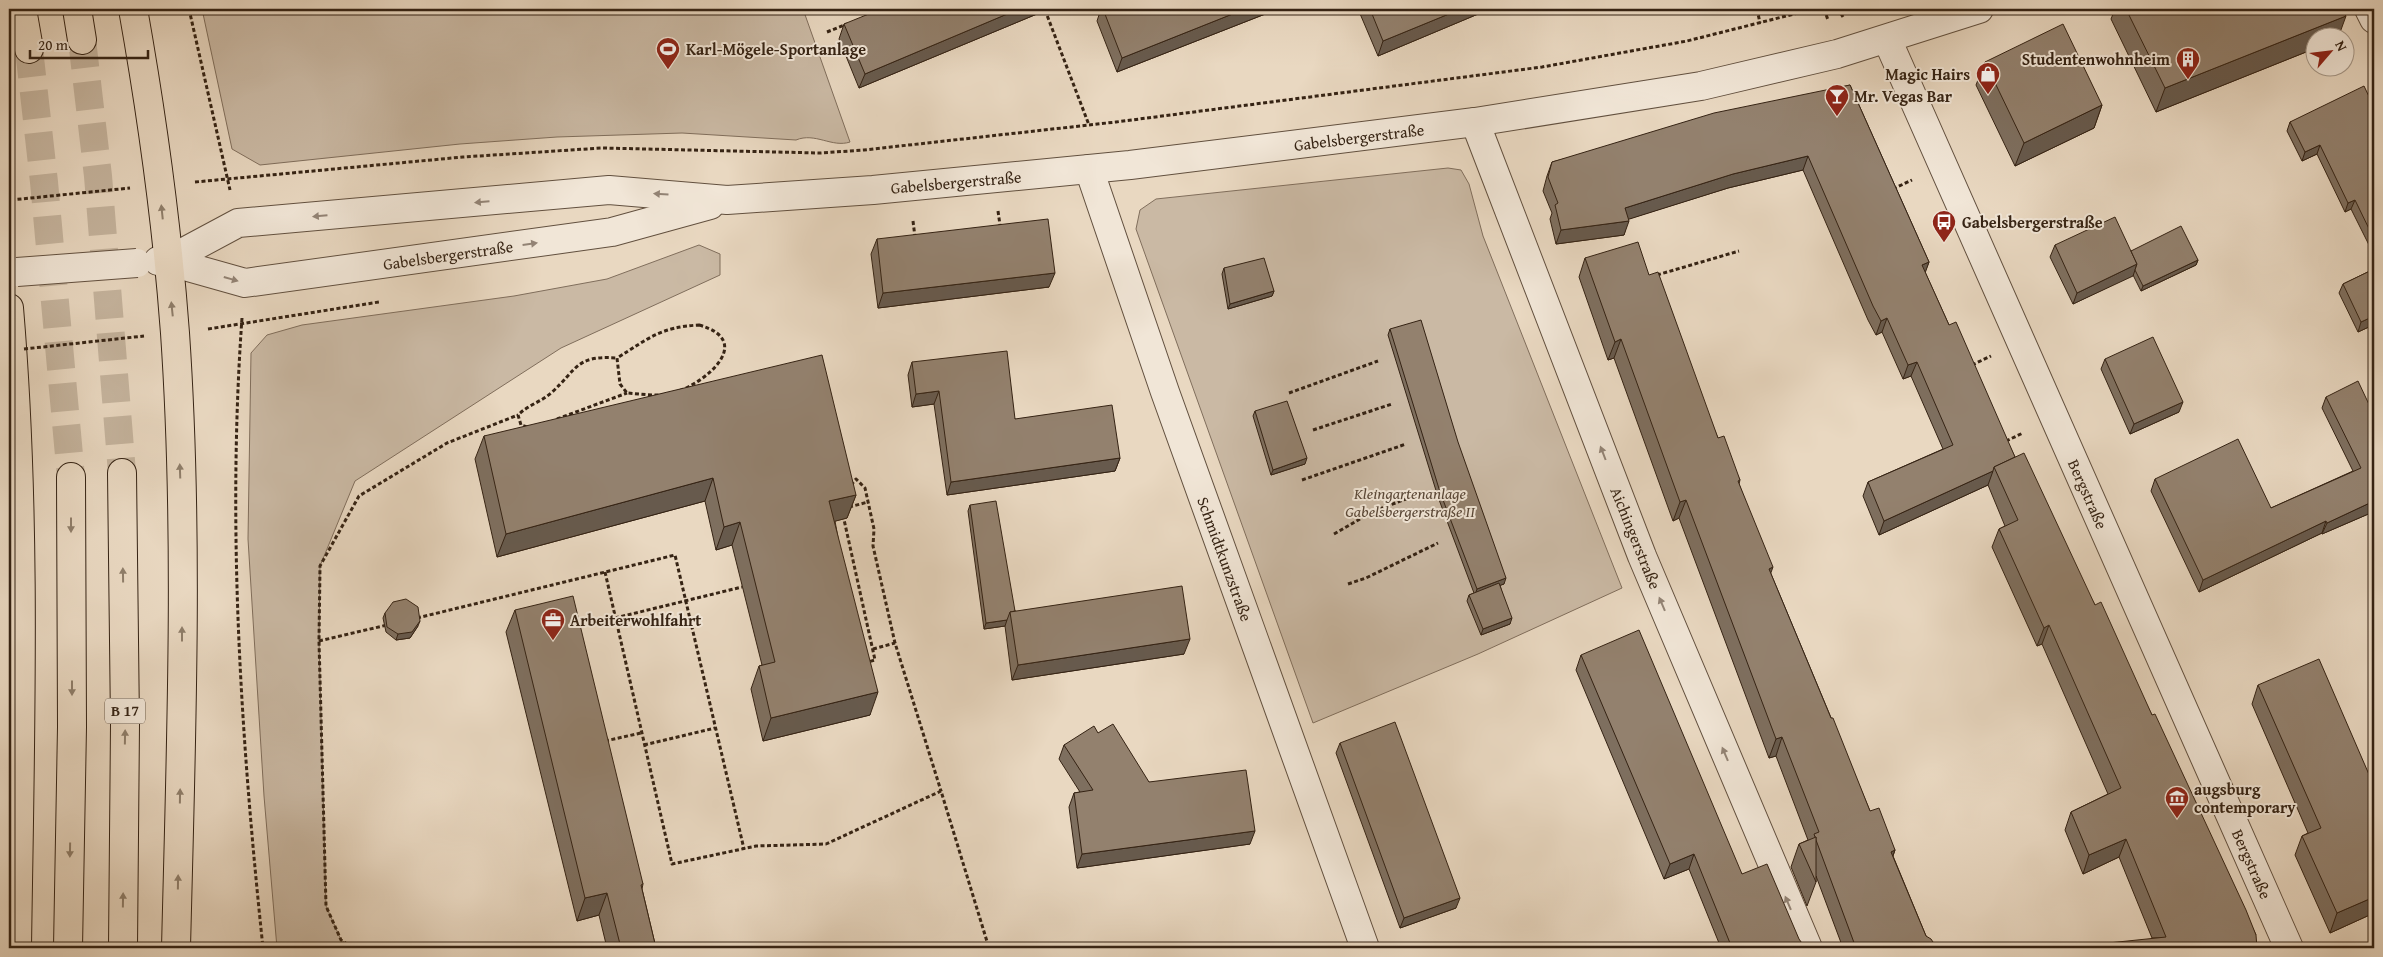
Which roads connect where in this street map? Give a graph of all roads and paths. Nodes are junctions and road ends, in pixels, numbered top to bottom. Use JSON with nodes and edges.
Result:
{"nodes":[{"id":1,"x":22,"y":9,"type":"edge"},
{"id":2,"x":77,"y":9,"type":"edge"},
{"id":3,"x":132,"y":9,"type":"edge"},
{"id":4,"x":189,"y":9,"type":"edge"},
{"id":5,"x":1757,"y":9,"type":"edge"},
{"id":6,"x":1814,"y":9,"type":"edge"},
{"id":7,"x":1979,"y":9,"type":"edge"},
{"id":8,"x":2369,"y":9,"type":"edge"},
{"id":9,"x":1045,"y":10,"type":"edge"},
{"id":10,"x":2374,"y":19,"type":"edge"},
{"id":11,"x":852,"y":22,"type":"edge"},
{"id":12,"x":1760,"y":23,"type":"junction"},
{"id":13,"x":827,"y":32,"type":"dead end"},
{"id":14,"x":1887,"y":39,"type":"junction"},
{"id":15,"x":82,"y":40,"type":"tunnel mouth"},
{"id":16,"x":29,"y":49,"type":"tunnel mouth"},
{"id":17,"x":1475,"y":122,"type":"junction"},
{"id":18,"x":1089,"y":125,"type":"junction"},
{"id":19,"x":1089,"y":168,"type":"junction"},
{"id":20,"x":130,"y":188,"type":"dead end"},
{"id":21,"x":10,"y":200,"type":"edge"},
{"id":22,"x":727,"y":200,"type":"junction"},
{"id":23,"x":1739,"y":251,"type":"dead end"},
{"id":24,"x":167,"y":260,"type":"junction"},
{"id":25,"x":13,"y":272,"type":"edge"},
{"id":26,"x":1649,"y":277,"type":"edge"},
{"id":27,"x":9,"y":308,"type":"edge"},
{"id":28,"x":242,"y":324,"type":"dead end"},
{"id":29,"x":144,"y":336,"type":"dead end"},
{"id":30,"x":24,"y":349,"type":"dead end"},
{"id":31,"x":617,"y":358,"type":"junction"},
{"id":32,"x":1378,"y":361,"type":"dead end"},
{"id":33,"x":627,"y":392,"type":"junction"},
{"id":34,"x":1289,"y":393,"type":"dead end"},
{"id":35,"x":1392,"y":404,"type":"dead end"},
{"id":36,"x":518,"y":415,"type":"junction"},
{"id":37,"x":549,"y":422,"type":"edge"},
{"id":38,"x":531,"y":428,"type":"edge"},
{"id":39,"x":1312,"y":430,"type":"dead end"},
{"id":40,"x":1406,"y":444,"type":"dead end"},
{"id":41,"x":122,"y":473,"type":"tunnel mouth"},
{"id":42,"x":71,"y":477,"type":"tunnel mouth"},
{"id":43,"x":1302,"y":480,"type":"dead end"},
{"id":44,"x":846,"y":492,"type":"edge"},
{"id":45,"x":1422,"y":494,"type":"dead end"},
{"id":46,"x":848,"y":499,"type":"edge"},
{"id":47,"x":868,"y":502,"type":"junction"},
{"id":48,"x":850,"y":506,"type":"junction"},
{"id":49,"x":1334,"y":534,"type":"dead end"},
{"id":50,"x":1438,"y":543,"type":"dead end"},
{"id":51,"x":605,"y":572,"type":"junction"},
{"id":52,"x":1348,"y":584,"type":"dead end"},
{"id":53,"x":742,"y":587,"type":"dead end"},
{"id":54,"x":685,"y":602,"type":"junction"},
{"id":55,"x":414,"y":618,"type":"edge"},
{"id":56,"x":615,"y":618,"type":"junction"},
{"id":57,"x":395,"y":623,"type":"edge"},
{"id":58,"x":319,"y":641,"type":"junction"},
{"id":59,"x":895,"y":643,"type":"junction"},
{"id":60,"x":873,"y":649,"type":"junction"},
{"id":61,"x":866,"y":662,"type":"edge"},
{"id":62,"x":715,"y":728,"type":"junction"},
{"id":63,"x":641,"y":733,"type":"junction"},
{"id":64,"x":604,"y":741,"type":"edge"},
{"id":65,"x":644,"y":745,"type":"junction"},
{"id":66,"x":941,"y":791,"type":"junction"},
{"id":67,"x":744,"y":848,"type":"junction"},
{"id":68,"x":18,"y":948,"type":"edge"},
{"id":69,"x":68,"y":948,"type":"edge"},
{"id":70,"x":123,"y":948,"type":"edge"},
{"id":71,"x":176,"y":948,"type":"edge"},
{"id":72,"x":263,"y":948,"type":"edge"},
{"id":73,"x":352,"y":948,"type":"edge"},
{"id":74,"x":989,"y":948,"type":"edge"},
{"id":75,"x":1365,"y":948,"type":"edge"},
{"id":76,"x":1808,"y":948,"type":"edge"},
{"id":77,"x":2289,"y":948,"type":"edge"}],
"edges":[{"from":1,"to":16,"type":"highway"},
{"from":2,"to":15,"type":"highway"},
{"from":24,"to":3,"type":"highway","one_way":true},
{"from":4,"to":18,"type":"path"},
{"from":5,"to":12,"type":"path"},
{"from":6,"to":12,"type":"path"},
{"from":7,"to":14,"type":"street","name":"Gabelsbergerstraße"},
{"from":8,"to":10,"type":"street"},
{"from":9,"to":18,"type":"path"},
{"from":11,"to":13,"type":"path"},
{"from":12,"to":18,"type":"path"},
{"from":14,"to":17,"type":"street","name":"Gabelsbergerstraße"},
{"from":14,"to":77,"type":"street","name":"Bergstraße"},
{"from":17,"to":19,"type":"street","name":"Gabelsbergerstraße"},
{"from":76,"to":17,"type":"street","name":"Aichingerstraße","one_way":true},
{"from":19,"to":22,"type":"street","name":"Gabelsbergerstraße"},
{"from":19,"to":75,"type":"street","name":"Schmidtkunzstraße"},
{"from":20,"to":21,"type":"path","bridge":true},
{"from":22,"to":24,"type":"street","name":"Gabelsbergerstraße","one_way":true},
{"from":24,"to":22,"type":"street","name":"Gabelsbergerstraße","one_way":true},
{"from":23,"to":26,"type":"path"},
{"from":24,"to":25,"type":"street","name":"Gabelsbergerstraße","bridge":true},
{"from":71,"to":24,"type":"highway","one_way":true},
{"from":27,"to":68,"type":"highway"},
{"from":28,"to":72,"type":"path"},
{"from":29,"to":30,"type":"path","bridge":true},
{"from":31,"to":33,"type":"path"},
{"from":31,"to":33,"type":"path"},
{"from":31,"to":36,"type":"path"},
{"from":32,"to":34,"type":"path"},
{"from":33,"to":37,"type":"path"},
{"from":35,"to":39,"type":"path"},
{"from":36,"to":38,"type":"path"},
{"from":36,"to":58,"type":"path"},
{"from":40,"to":43,"type":"path"},
{"from":70,"to":41,"type":"highway","number":"B 17","one_way":true},
{"from":42,"to":69,"type":"highway","one_way":true},
{"from":44,"to":47,"type":"path"},
{"from":45,"to":49,"type":"path"},
{"from":46,"to":48,"type":"path"},
{"from":47,"to":48,"type":"path"},
{"from":47,"to":59,"type":"path"},
{"from":48,"to":60,"type":"path"},
{"from":50,"to":52,"type":"path"},
{"from":51,"to":54,"type":"path"},
{"from":51,"to":55,"type":"path"},
{"from":51,"to":56,"type":"path"},
{"from":53,"to":54,"type":"path"},
{"from":54,"to":56,"type":"path"},
{"from":54,"to":62,"type":"path"},
{"from":56,"to":63,"type":"path"},
{"from":57,"to":58,"type":"path"},
{"from":58,"to":73,"type":"path"},
{"from":59,"to":60,"type":"path"},
{"from":59,"to":66,"type":"path"},
{"from":60,"to":61,"type":"path"},
{"from":62,"to":65,"type":"path"},
{"from":62,"to":67,"type":"path"},
{"from":63,"to":64,"type":"path"},
{"from":63,"to":65,"type":"path"},
{"from":65,"to":67,"type":"path"},
{"from":66,"to":67,"type":"path"},
{"from":66,"to":74,"type":"path"}]}
